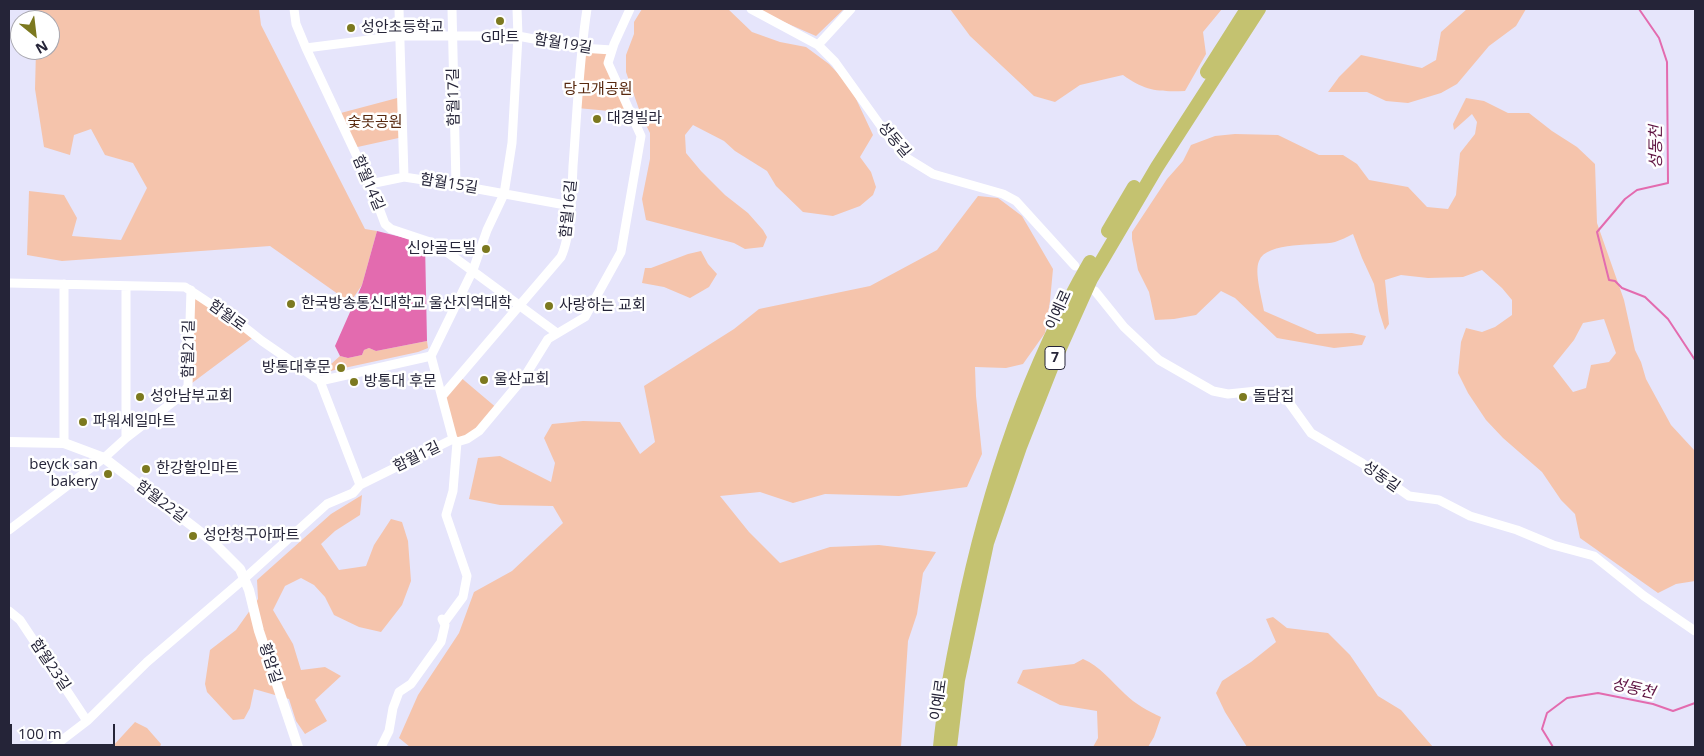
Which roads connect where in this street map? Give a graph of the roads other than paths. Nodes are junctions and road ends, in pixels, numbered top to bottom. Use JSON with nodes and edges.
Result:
{"nodes":[{"id":1,"x":294,"y":9,"type":"edge"},
{"id":2,"x":399,"y":9,"type":"edge"},
{"id":3,"x":452,"y":9,"type":"edge"},
{"id":4,"x":517,"y":9,"type":"edge"},
{"id":5,"x":587,"y":9,"type":"edge"},
{"id":6,"x":630,"y":9,"type":"edge"},
{"id":7,"x":751,"y":9,"type":"edge"},
{"id":8,"x":851,"y":9,"type":"edge"},
{"id":9,"x":1247,"y":9,"type":"edge"},
{"id":10,"x":1259,"y":9,"type":"edge"},
{"id":11,"x":400,"y":36,"type":"junction"},
{"id":12,"x":453,"y":36,"type":"junction"},
{"id":13,"x":518,"y":36,"type":"junction"},
{"id":14,"x":818,"y":45,"type":"junction"},
{"id":15,"x":306,"y":48,"type":"junction"},
{"id":16,"x":581,"y":48,"type":"junction"},
{"id":17,"x":612,"y":50,"type":"junction"},
{"id":18,"x":404,"y":177,"type":"junction"},
{"id":19,"x":370,"y":184,"type":"junction"},
{"id":20,"x":456,"y":184,"type":"junction"},
{"id":21,"x":504,"y":194,"type":"junction"},
{"id":22,"x":571,"y":206,"type":"junction"},
{"id":23,"x":1076,"y":266,"type":"dead end"},
{"id":24,"x":473,"y":270,"type":"junction"},
{"id":25,"x":9,"y":282,"type":"edge"},
{"id":26,"x":64,"y":284,"type":"junction"},
{"id":27,"x":126,"y":286,"type":"junction"},
{"id":28,"x":191,"y":290,"type":"junction"},
{"id":29,"x":1096,"y":291,"type":"dead end"},
{"id":30,"x":520,"y":305,"type":"junction"},
{"id":31,"x":557,"y":333,"type":"junction"},
{"id":32,"x":431,"y":356,"type":"junction"},
{"id":33,"x":320,"y":381,"type":"junction"},
{"id":34,"x":442,"y":395,"type":"junction"},
{"id":35,"x":126,"y":438,"type":"junction"},
{"id":36,"x":455,"y":441,"type":"junction"},
{"id":37,"x":9,"y":442,"type":"edge"},
{"id":38,"x":64,"y":443,"type":"junction"},
{"id":39,"x":104,"y":458,"type":"junction"},
{"id":40,"x":360,"y":485,"type":"junction"},
{"id":41,"x":9,"y":530,"type":"edge"},
{"id":42,"x":245,"y":578,"type":"junction"},
{"id":43,"x":9,"y":612,"type":"edge"},
{"id":44,"x":1695,"y":631,"type":"edge"},
{"id":45,"x":88,"y":721,"type":"junction"},
{"id":46,"x":945,"y":744,"type":"edge"},
{"id":47,"x":53,"y":747,"type":"edge"},
{"id":48,"x":298,"y":747,"type":"edge"},
{"id":49,"x":381,"y":747,"type":"edge"}],
"edges":[{"from":1,"to":15,"type":"street","name":"함월14길"},
{"from":2,"to":11,"type":"street","name":"함월15길"},
{"from":3,"to":12,"type":"street","name":"함월17길"},
{"from":4,"to":13,"type":"street"},
{"from":5,"to":16,"type":"street","name":"함월16길"},
{"from":6,"to":17,"type":"street","name":"함월1길"},
{"from":7,"to":14,"type":"street","name":"성동길"},
{"from":8,"to":14,"type":"street"},
{"from":9,"to":46,"type":"highway","name":"이예로","number":"7"},
{"from":10,"to":46,"type":"highway","name":"이예로","number":"7"},
{"from":11,"to":12,"type":"street","name":"함월19길"},
{"from":11,"to":15,"type":"street","name":"함월19길"},
{"from":11,"to":18,"type":"street","name":"함월15길"},
{"from":12,"to":13,"type":"street","name":"함월19길"},
{"from":12,"to":20,"type":"street","name":"함월17길"},
{"from":13,"to":16,"type":"street","name":"함월19길"},
{"from":13,"to":21,"type":"street"},
{"from":14,"to":23,"type":"street","name":"성동길"},
{"from":15,"to":19,"type":"street","name":"함월14길"},
{"from":16,"to":17,"type":"street","name":"함월19길"},
{"from":16,"to":22,"type":"street","name":"함월16길"},
{"from":17,"to":31,"type":"street","name":"함월1길"},
{"from":18,"to":19,"type":"street"},
{"from":18,"to":20,"type":"street","name":"함월15길"},
{"from":19,"to":24,"type":"street","name":"함월14길"},
{"from":20,"to":21,"type":"street","name":"함월15길"},
{"from":21,"to":22,"type":"street","name":"함월15길"},
{"from":21,"to":24,"type":"street"},
{"from":22,"to":30,"type":"street","name":"함월16길"},
{"from":24,"to":30,"type":"street","name":"함월14길"},
{"from":24,"to":32,"type":"street"},
{"from":25,"to":26,"type":"street","name":"함월로"},
{"from":26,"to":27,"type":"street","name":"함월로"},
{"from":26,"to":38,"type":"street"},
{"from":27,"to":28,"type":"street","name":"함월로"},
{"from":27,"to":35,"type":"street"},
{"from":28,"to":33,"type":"street","name":"함월로"},
{"from":28,"to":35,"type":"street","name":"함월21길"},
{"from":29,"to":44,"type":"street","name":"성동길"},
{"from":30,"to":31,"type":"street","name":"함월14길"},
{"from":30,"to":34,"type":"street","name":"함월16길"},
{"from":31,"to":36,"type":"street","name":"함월1길"},
{"from":32,"to":33,"type":"street"},
{"from":32,"to":34,"type":"street"},
{"from":33,"to":40,"type":"street"},
{"from":34,"to":36,"type":"street"},
{"from":35,"to":39,"type":"street","name":"함월21길"},
{"from":36,"to":40,"type":"street","name":"함월1길"},
{"from":36,"to":49,"type":"street"},
{"from":37,"to":38,"type":"street","name":"함월22길"},
{"from":38,"to":39,"type":"street","name":"함월22길"},
{"from":39,"to":41,"type":"street","name":"함월21길"},
{"from":39,"to":42,"type":"street","name":"함월22길"},
{"from":40,"to":42,"type":"street","name":"함월1길"},
{"from":42,"to":45,"type":"street","name":"함월1길"},
{"from":42,"to":48,"type":"street","name":"황암길"},
{"from":43,"to":45,"type":"street","name":"함월23길"},
{"from":45,"to":47,"type":"street","name":"함월1길"}]}
